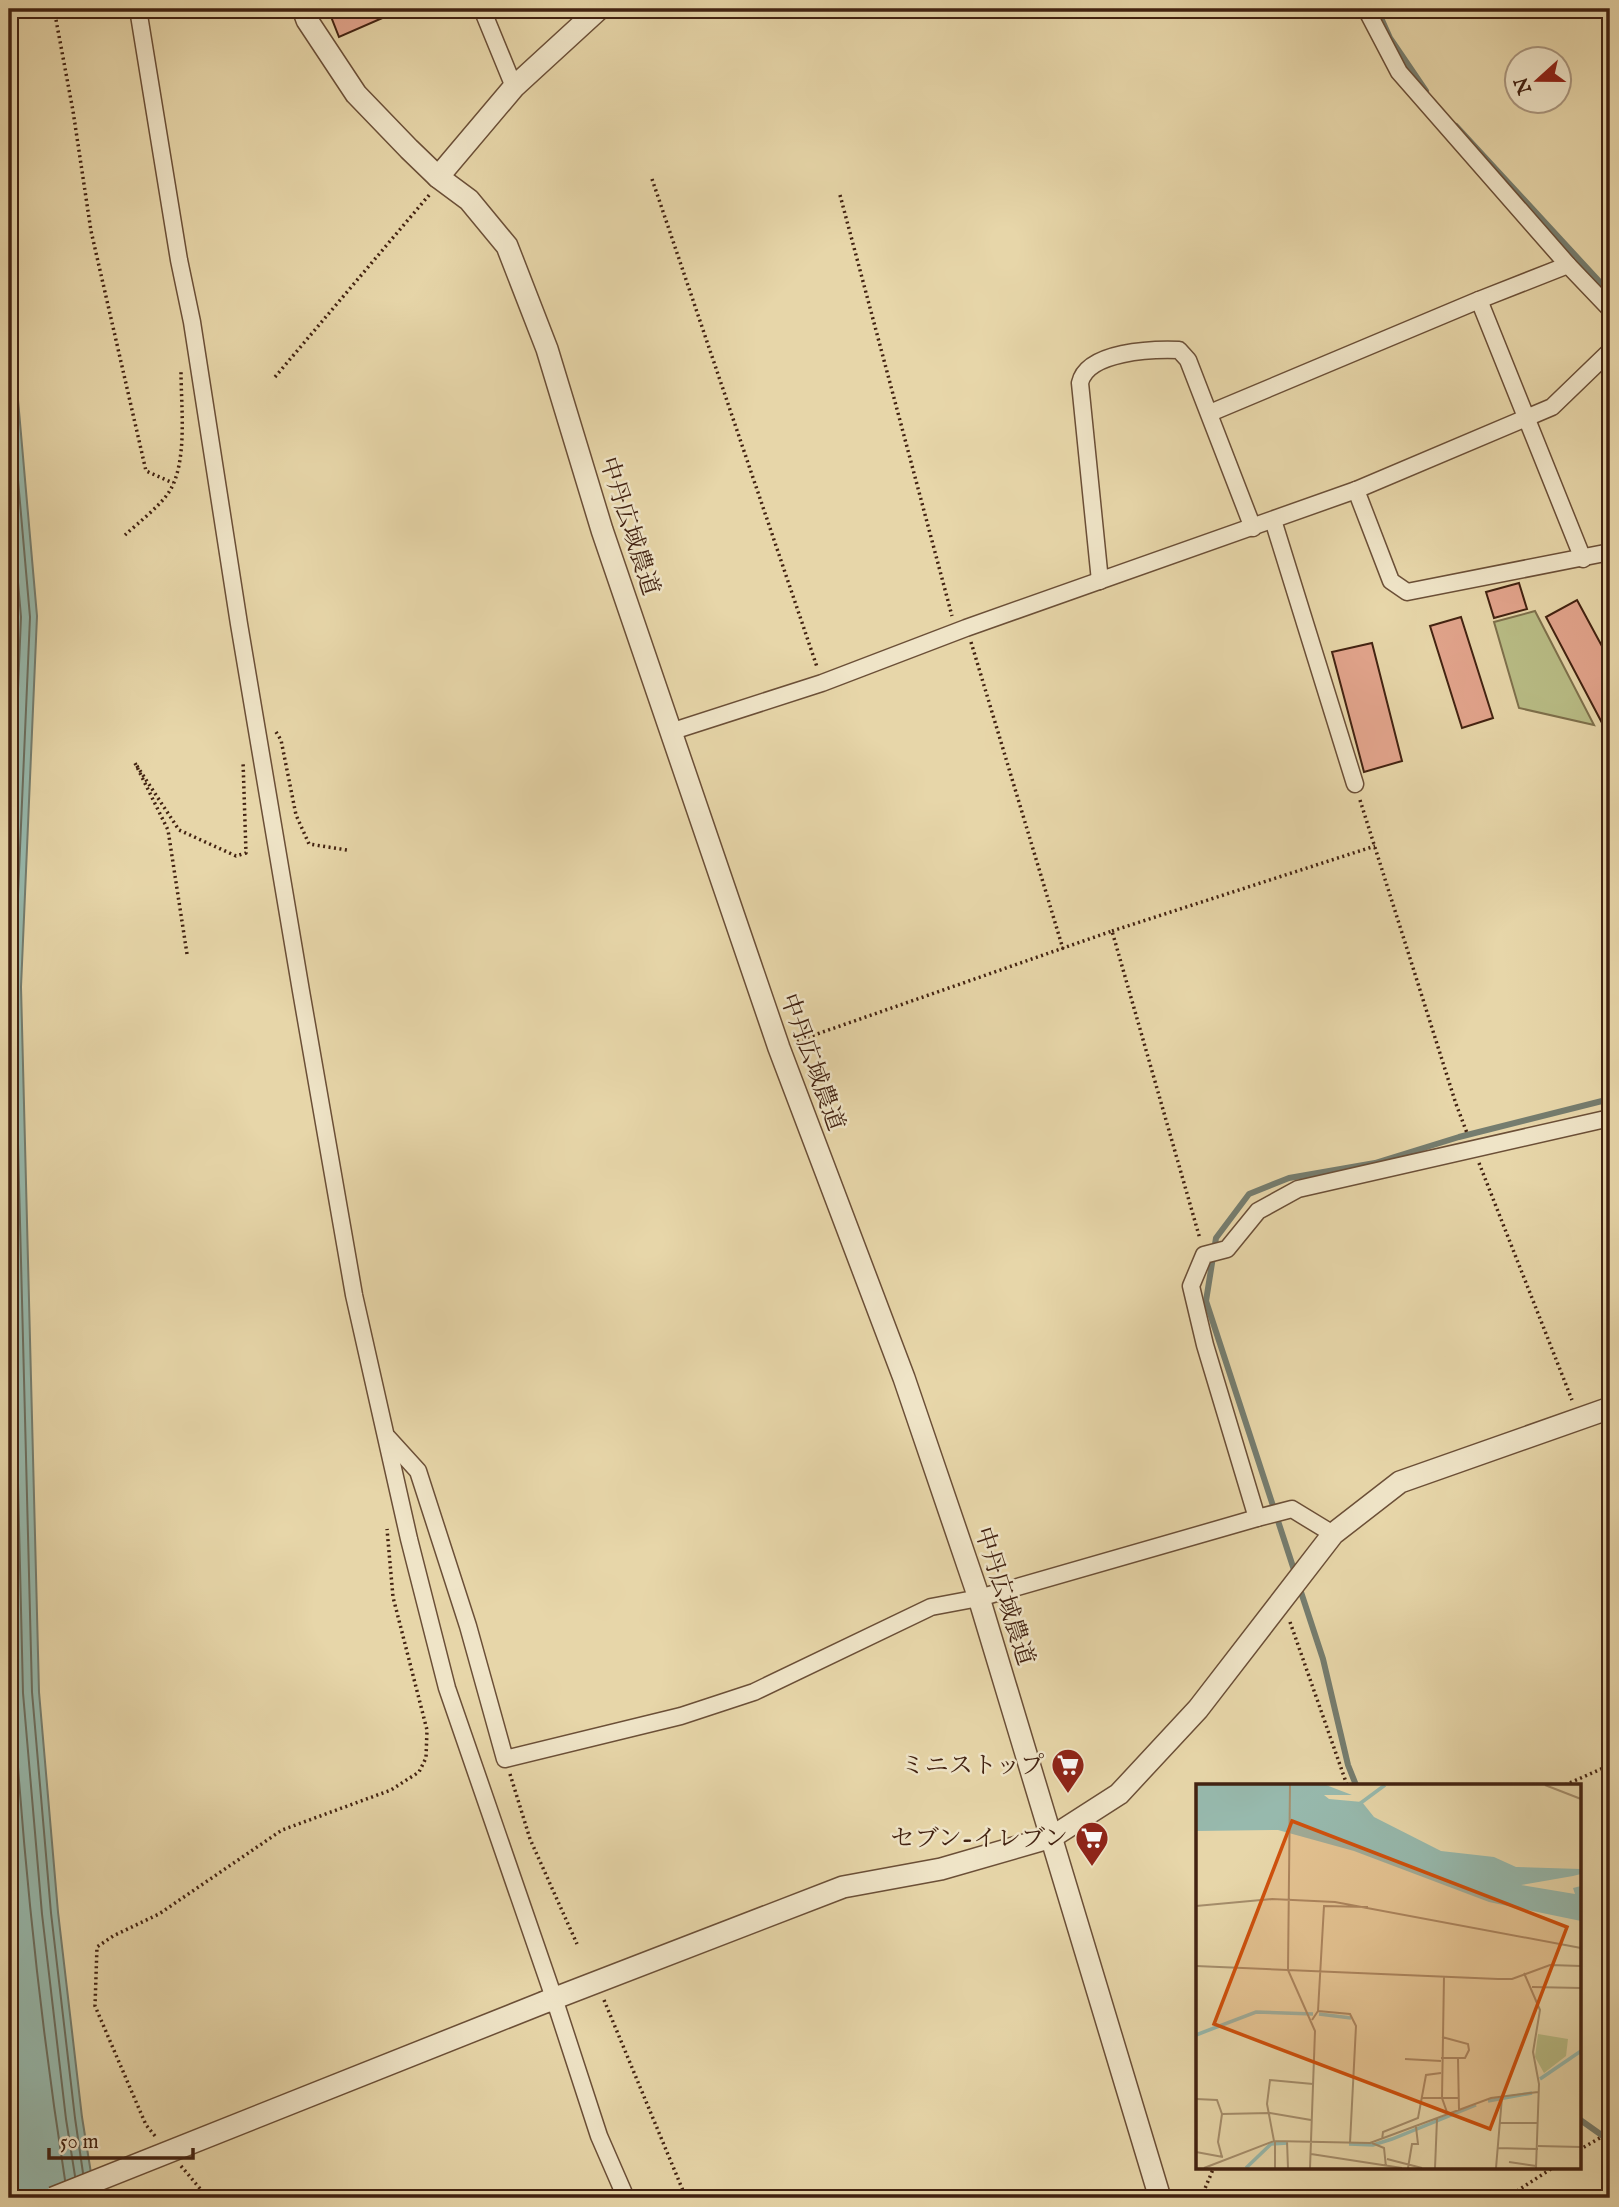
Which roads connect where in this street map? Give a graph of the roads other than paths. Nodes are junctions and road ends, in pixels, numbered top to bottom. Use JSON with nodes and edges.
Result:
{"nodes":[{"id":1,"x":138,"y":9,"type":"edge"},
{"id":2,"x":303,"y":9,"type":"edge"},
{"id":3,"x":482,"y":9,"type":"edge"},
{"id":4,"x":599,"y":9,"type":"edge"},
{"id":5,"x":1366,"y":9,"type":"edge"},
{"id":6,"x":514,"y":86,"type":"junction"},
{"id":7,"x":438,"y":177,"type":"junction"},
{"id":8,"x":1568,"y":265,"type":"junction"},
{"id":9,"x":1479,"y":300,"type":"junction"},
{"id":10,"x":1610,"y":309,"type":"edge"},
{"id":11,"x":1610,"y":351,"type":"edge"},
{"id":12,"x":1210,"y":413,"type":"junction"},
{"id":13,"x":1527,"y":419,"type":"junction"},
{"id":14,"x":1356,"y":490,"type":"junction"},
{"id":15,"x":1273,"y":520,"type":"junction"},
{"id":16,"x":1253,"y":528,"type":"junction"},
{"id":17,"x":1610,"y":552,"type":"edge"},
{"id":18,"x":1583,"y":559,"type":"junction"},
{"id":19,"x":1100,"y":581,"type":"junction"},
{"id":20,"x":670,"y":732,"type":"junction"},
{"id":21,"x":1355,"y":784,"type":"road end"},
{"id":22,"x":1610,"y":1118,"type":"edge"},
{"id":23,"x":1610,"y":1408,"type":"edge"},
{"id":24,"x":386,"y":1436,"type":"junction"},
{"id":25,"x":1257,"y":1518,"type":"junction"},
{"id":26,"x":1333,"y":1534,"type":"junction"},
{"id":27,"x":979,"y":1598,"type":"junction"},
{"id":28,"x":1052,"y":1837,"type":"junction"},
{"id":29,"x":550,"y":2000,"type":"junction"},
{"id":30,"x":52,"y":2198,"type":"edge"},
{"id":31,"x":626,"y":2198,"type":"edge"},
{"id":32,"x":1160,"y":2198,"type":"edge"}],
"edges":[{"from":1,"to":24,"type":"street"},
{"from":2,"to":7,"type":"street","name":"中丹広域農道"},
{"from":3,"to":6,"type":"street"},
{"from":4,"to":6,"type":"street"},
{"from":5,"to":8,"type":"street"},
{"from":6,"to":7,"type":"street"},
{"from":7,"to":20,"type":"street","name":"中丹広域農道"},
{"from":8,"to":9,"type":"street"},
{"from":8,"to":10,"type":"street"},
{"from":9,"to":12,"type":"street"},
{"from":9,"to":13,"type":"street"},
{"from":11,"to":13,"type":"street"},
{"from":12,"to":16,"type":"street"},
{"from":12,"to":19,"type":"street"},
{"from":13,"to":14,"type":"street"},
{"from":13,"to":18,"type":"street"},
{"from":14,"to":15,"type":"street"},
{"from":14,"to":18,"type":"street"},
{"from":15,"to":16,"type":"street"},
{"from":15,"to":21,"type":"street"},
{"from":16,"to":19,"type":"street"},
{"from":17,"to":18,"type":"street"},
{"from":19,"to":20,"type":"street"},
{"from":20,"to":27,"type":"street","name":"中丹広域農道"},
{"from":22,"to":25,"type":"street"},
{"from":23,"to":26,"type":"street"},
{"from":24,"to":27,"type":"street"},
{"from":24,"to":29,"type":"street"},
{"from":25,"to":26,"type":"street"},
{"from":25,"to":27,"type":"street"},
{"from":26,"to":28,"type":"street"},
{"from":27,"to":28,"type":"street","name":"中丹広域農道"},
{"from":28,"to":29,"type":"street"},
{"from":28,"to":32,"type":"street","name":"中丹広域農道"},
{"from":29,"to":30,"type":"street","bridge":true},
{"from":29,"to":31,"type":"street"}]}
